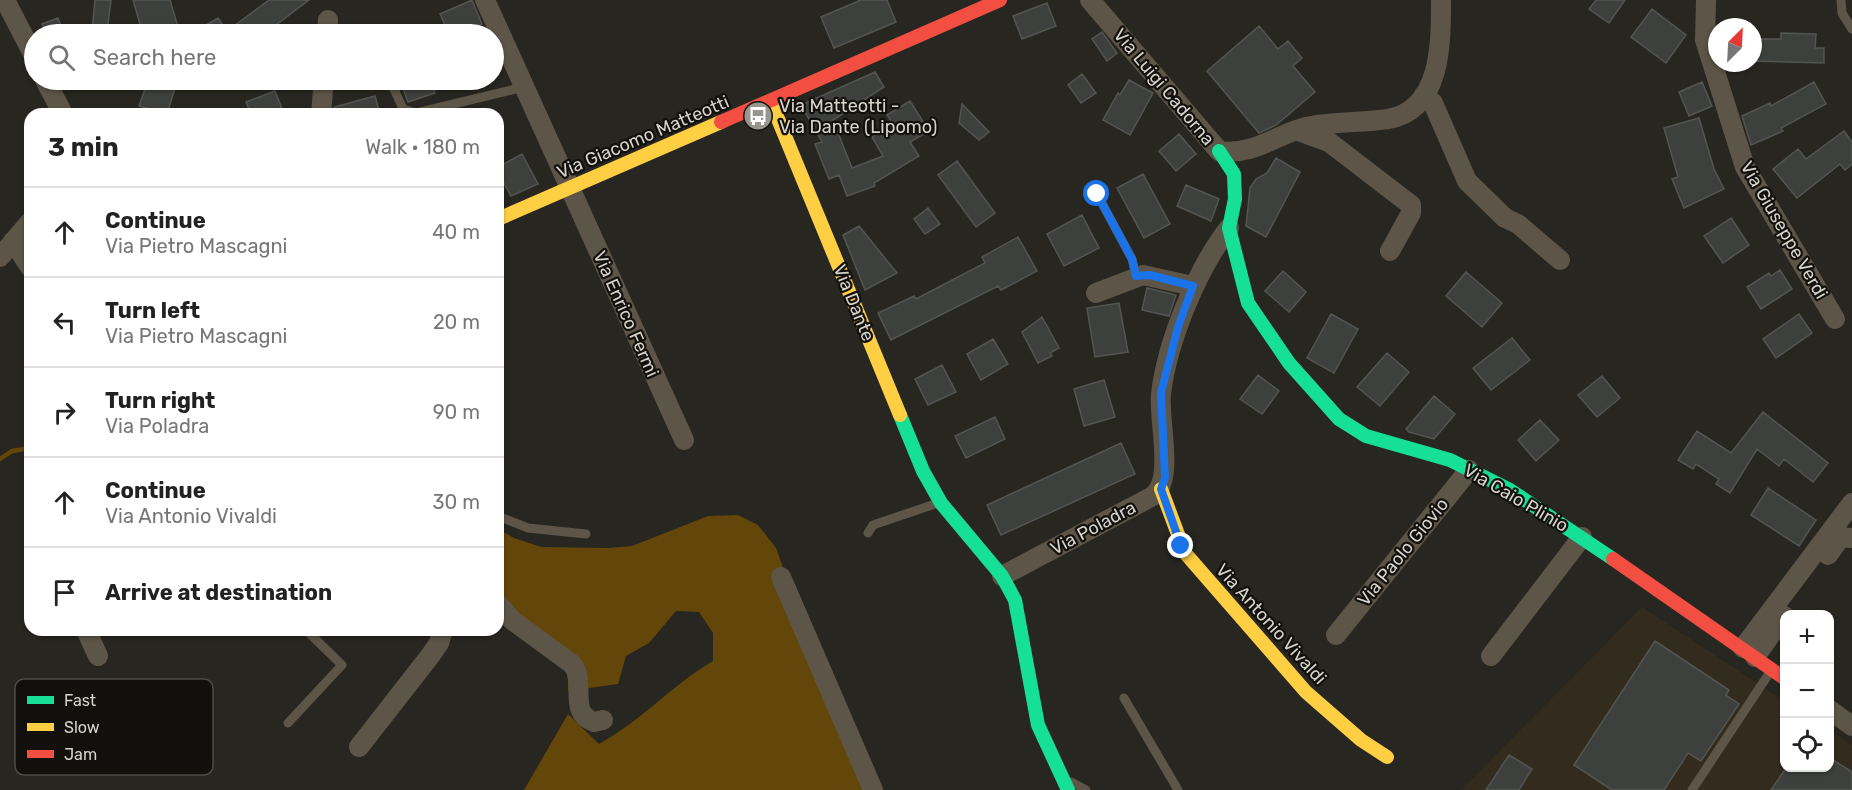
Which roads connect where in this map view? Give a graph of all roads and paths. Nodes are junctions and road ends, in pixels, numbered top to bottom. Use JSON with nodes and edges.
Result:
{"nodes":[{"id":1,"x":5,"y":0,"type":"edge"},
{"id":2,"x":485,"y":0,"type":"edge"},
{"id":3,"x":1000,"y":0,"type":"edge"},
{"id":4,"x":1090,"y":0,"type":"edge"},
{"id":5,"x":1442,"y":0,"type":"edge"},
{"id":6,"x":1706,"y":0,"type":"edge"},
{"id":7,"x":1841,"y":0,"type":"edge"},
{"id":8,"x":972,"y":5,"type":"edge"},
{"id":9,"x":496,"y":24,"type":"edge"},
{"id":10,"x":1852,"y":29,"type":"edge"},
{"id":11,"x":24,"y":37,"type":"edge"},
{"id":12,"x":504,"y":42,"type":"edge"},
{"id":13,"x":524,"y":87,"type":"junction"},
{"id":14,"x":50,"y":90,"type":"edge"},
{"id":15,"x":323,"y":90,"type":"edge"},
{"id":16,"x":394,"y":90,"type":"edge"},
{"id":17,"x":1424,"y":95,"type":"junction"},
{"id":18,"x":771,"y":102,"type":"junction"},
{"id":19,"x":60,"y":108,"type":"edge"},
{"id":20,"x":322,"y":108,"type":"edge"},
{"id":21,"x":403,"y":108,"type":"edge"},
{"id":22,"x":437,"y":108,"type":"edge"},
{"id":23,"x":1296,"y":130,"type":"junction"},
{"id":24,"x":1219,"y":151,"type":"junction"},
{"id":25,"x":569,"y":189,"type":"junction"},
{"id":26,"x":1097,"y":194,"type":"dead end"},
{"id":27,"x":504,"y":216,"type":"edge"},
{"id":28,"x":1228,"y":228,"type":"junction"},
{"id":29,"x":24,"y":229,"type":"edge"},
{"id":30,"x":14,"y":241,"type":"junction"},
{"id":31,"x":1390,"y":251,"type":"dead end"},
{"id":32,"x":0,"y":257,"type":"edge"},
{"id":33,"x":24,"y":257,"type":"edge"},
{"id":34,"x":1560,"y":260,"type":"dead end"},
{"id":35,"x":1136,"y":276,"type":"junction"},
{"id":36,"x":1193,"y":286,"type":"junction"},
{"id":37,"x":1096,"y":293,"type":"dead end"},
{"id":38,"x":1835,"y":319,"type":"dead end"},
{"id":39,"x":684,"y":440,"type":"dead end"},
{"id":40,"x":1469,"y":470,"type":"junction"},
{"id":41,"x":1161,"y":489,"type":"junction"},
{"id":42,"x":941,"y":503,"type":"junction"},
{"id":43,"x":1852,"y":503,"type":"edge"},
{"id":44,"x":504,"y":518,"type":"edge"},
{"id":45,"x":868,"y":533,"type":"dead end"},
{"id":46,"x":586,"y":534,"type":"dead end"},
{"id":47,"x":1582,"y":537,"type":"junction"},
{"id":48,"x":1852,"y":538,"type":"edge"},
{"id":49,"x":1002,"y":576,"type":"junction"},
{"id":50,"x":780,"y":577,"type":"dead end"},
{"id":51,"x":1789,"y":610,"type":"edge"},
{"id":52,"x":504,"y":611,"type":"edge"},
{"id":53,"x":1780,"y":620,"type":"edge"},
{"id":54,"x":1336,"y":635,"type":"dead end"},
{"id":55,"x":89,"y":636,"type":"edge"},
{"id":56,"x":312,"y":636,"type":"edge"},
{"id":57,"x":441,"y":636,"type":"edge"},
{"id":58,"x":1749,"y":653,"type":"junction"},
{"id":59,"x":98,"y":656,"type":"dead end"},
{"id":60,"x":1491,"y":656,"type":"dead end"},
{"id":61,"x":1772,"y":669,"type":"junction"},
{"id":62,"x":1780,"y":675,"type":"edge"},
{"id":63,"x":1124,"y":698,"type":"dead end"},
{"id":64,"x":1834,"y":713,"type":"edge"},
{"id":65,"x":603,"y":720,"type":"dead end"},
{"id":66,"x":288,"y":723,"type":"dead end"},
{"id":67,"x":1852,"y":726,"type":"edge"},
{"id":68,"x":359,"y":747,"type":"dead end"},
{"id":69,"x":1388,"y":757,"type":"dead end"},
{"id":70,"x":1066,"y":785,"type":"edge"},
{"id":71,"x":873,"y":790,"type":"edge"},
{"id":72,"x":1086,"y":790,"type":"edge"},
{"id":73,"x":1178,"y":790,"type":"edge"},
{"id":74,"x":1692,"y":790,"type":"edge"}],
"edges":[{"from":1,"to":11,"type":"street"},
{"from":2,"to":9,"type":"street","name":"Via Enrico Fermi"},
{"from":3,"to":8,"type":"street","name":"Via Giacomo Matteotti"},
{"from":4,"to":24,"type":"street","name":"Via Luigi Cadorna"},
{"from":5,"to":17,"type":"street","name":"Via Luigi Cadorna"},
{"from":6,"to":38,"type":"street","name":"Via Giuseppe Verdi"},
{"from":7,"to":10,"type":"lane"},
{"from":8,"to":18,"type":"street","name":"Via Giacomo Matteotti"},
{"from":12,"to":13,"type":"street","name":"Via Enrico Fermi"},
{"from":13,"to":22,"type":"lane"},
{"from":13,"to":25,"type":"street","name":"Via Enrico Fermi"},
{"from":14,"to":19,"type":"street"},
{"from":15,"to":20,"type":"street"},
{"from":16,"to":21,"type":"lane"},
{"from":17,"to":23,"type":"street","name":"Via Luigi Cadorna"},
{"from":17,"to":34,"type":"street"},
{"from":18,"to":25,"type":"street","name":"Via Giacomo Matteotti"},
{"from":18,"to":42,"type":"street","name":"Via Dante"},
{"from":23,"to":24,"type":"street","name":"Via Luigi Cadorna"},
{"from":23,"to":31,"type":"street"},
{"from":24,"to":28,"type":"street","name":"Via Caio Plinio"},
{"from":25,"to":27,"type":"street","name":"Via Giacomo Matteotti"},
{"from":25,"to":39,"type":"street","name":"Via Enrico Fermi"},
{"from":26,"to":35,"type":"lane"},
{"from":28,"to":36,"type":"street"},
{"from":28,"to":40,"type":"street","name":"Via Caio Plinio"},
{"from":29,"to":30,"type":"street"},
{"from":30,"to":32,"type":"street"},
{"from":30,"to":33,"type":"street"},
{"from":35,"to":36,"type":"street"},
{"from":35,"to":37,"type":"street"},
{"from":36,"to":41,"type":"street"},
{"from":40,"to":47,"type":"street","name":"Via Caio Plinio"},
{"from":40,"to":54,"type":"street","name":"Via Paolo Giovio"},
{"from":41,"to":49,"type":"street","name":"Via Poladra"},
{"from":41,"to":69,"type":"street","name":"Via Antonio Vivaldi"},
{"from":42,"to":45,"type":"lane"},
{"from":42,"to":49,"type":"street","name":"Via Dante"},
{"from":43,"to":58,"type":"street"},
{"from":44,"to":46,"type":"lane"},
{"from":47,"to":58,"type":"street","name":"Via Caio Plinio"},
{"from":47,"to":60,"type":"street"},
{"from":48,"to":51,"type":"street"},
{"from":49,"to":70,"type":"street","name":"Via Dante"},
{"from":50,"to":71,"type":"street"},
{"from":52,"to":65,"type":"street"},
{"from":53,"to":58,"type":"street"},
{"from":55,"to":59,"type":"street"},
{"from":56,"to":66,"type":"lane"},
{"from":57,"to":68,"type":"street"},
{"from":58,"to":61,"type":"street","name":"Via Caio Plinio"},
{"from":61,"to":62,"type":"street","name":"Via Caio Plinio"},
{"from":61,"to":74,"type":"lane"},
{"from":63,"to":73,"type":"lane"},
{"from":64,"to":67,"type":"street"},
{"from":70,"to":72,"type":"lane","name":"Via Dante"}]}
